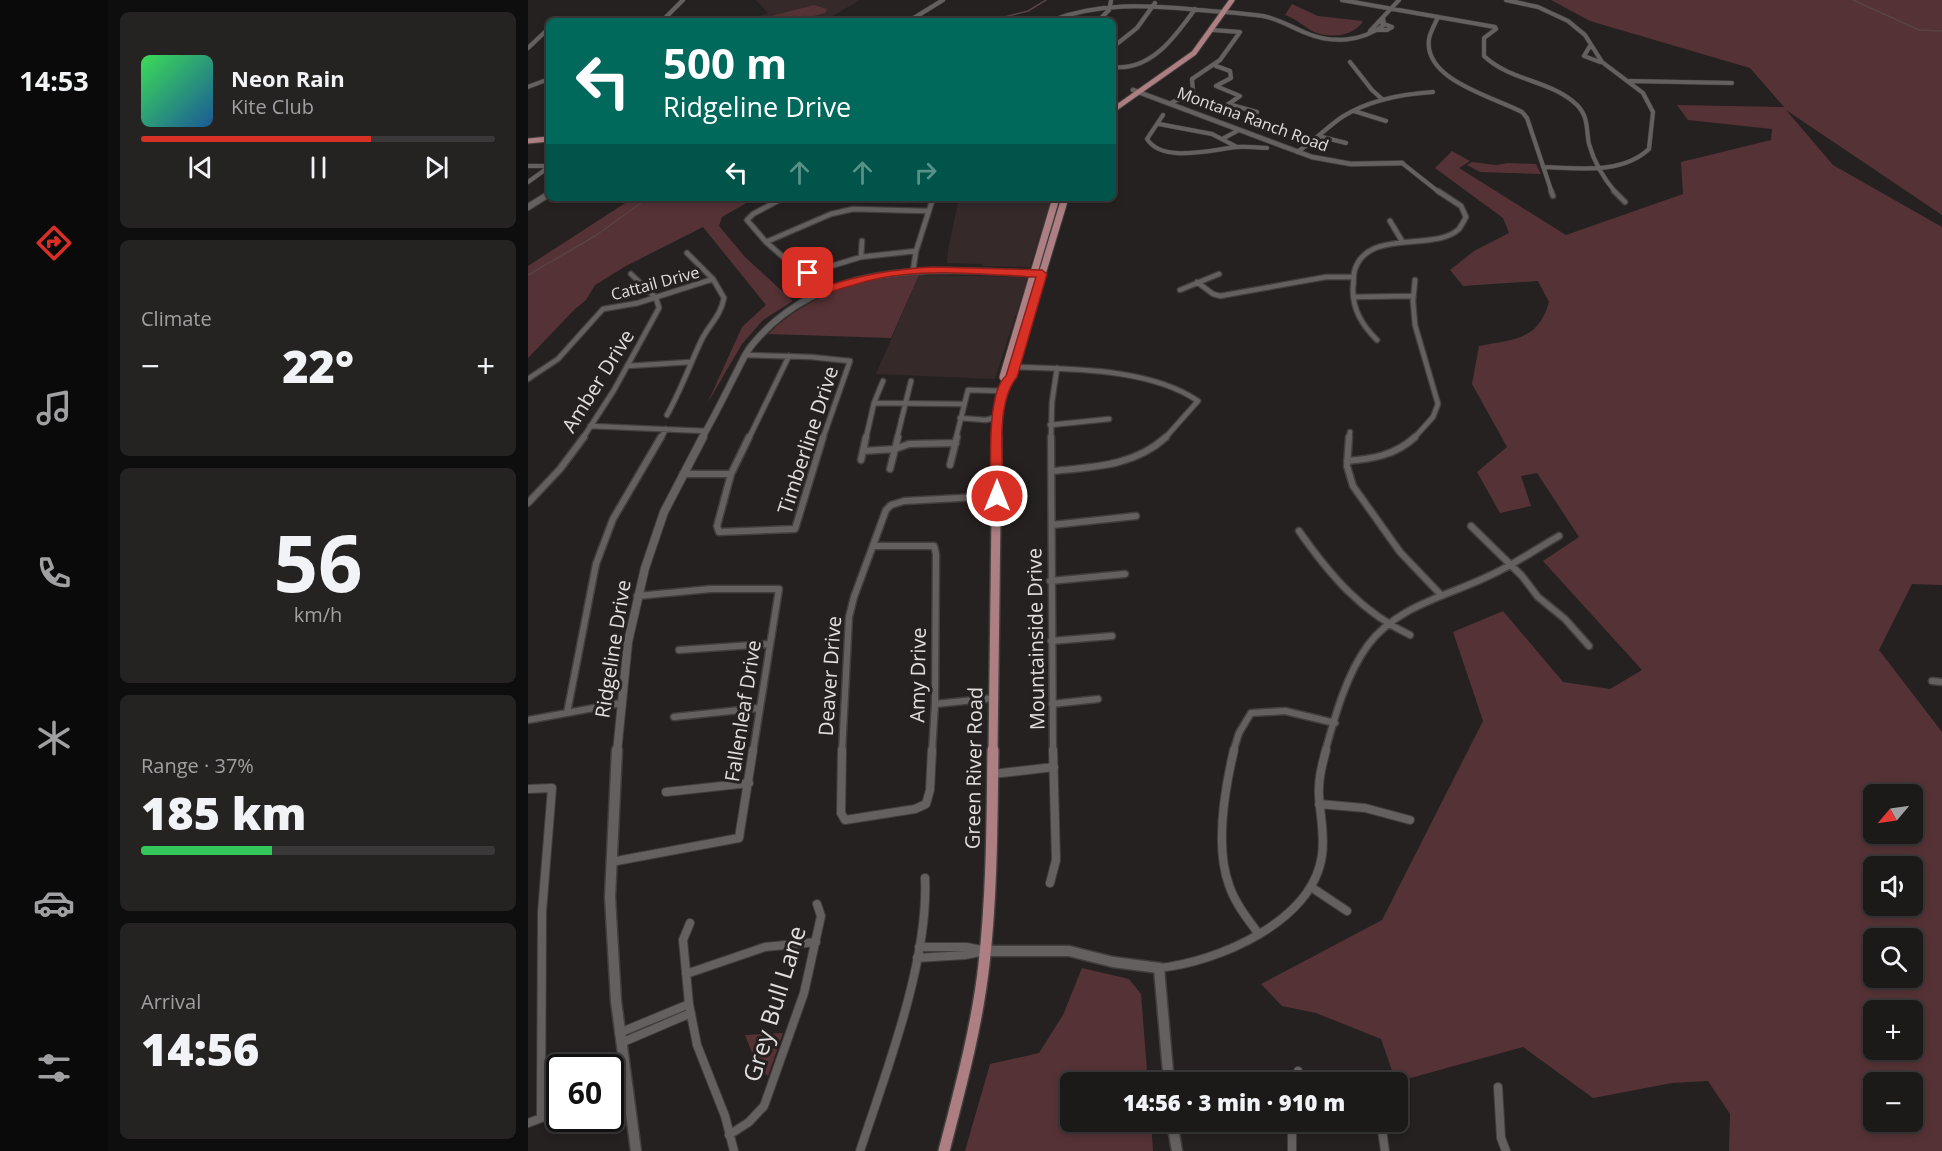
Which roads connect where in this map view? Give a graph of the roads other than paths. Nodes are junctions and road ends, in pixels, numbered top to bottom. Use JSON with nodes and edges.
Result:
{"nodes":[{"id":1,"x":683,"y":0,"type":"edge"},
{"id":2,"x":943,"y":0,"type":"edge"},
{"id":3,"x":1225,"y":0,"type":"edge"},
{"id":4,"x":1232,"y":0,"type":"edge"},
{"id":5,"x":1342,"y":0,"type":"edge"},
{"id":6,"x":1398,"y":0,"type":"edge"},
{"id":7,"x":1506,"y":0,"type":"edge"},
{"id":8,"x":1102,"y":1,"type":"edge"},
{"id":9,"x":1111,"y":1,"type":"edge"},
{"id":10,"x":1155,"y":3,"type":"junction"},
{"id":11,"x":1083,"y":5,"type":"dead end"},
{"id":12,"x":1195,"y":9,"type":"junction"},
{"id":13,"x":1389,"y":9,"type":"junction"},
{"id":14,"x":1220,"y":12,"type":"junction"},
{"id":15,"x":1438,"y":17,"type":"junction"},
{"id":16,"x":665,"y":18,"type":"edge"},
{"id":17,"x":914,"y":18,"type":"edge"},
{"id":18,"x":1056,"y":18,"type":"edge"},
{"id":19,"x":1101,"y":18,"type":"edge"},
{"id":20,"x":1383,"y":20,"type":"junction"},
{"id":21,"x":1213,"y":30,"type":"junction"},
{"id":22,"x":1377,"y":30,"type":"junction"},
{"id":23,"x":546,"y":31,"type":"edge"},
{"id":24,"x":1324,"y":38,"type":"junction"},
{"id":25,"x":1116,"y":45,"type":"edge"},
{"id":26,"x":1590,"y":46,"type":"junction"},
{"id":27,"x":528,"y":48,"type":"edge"},
{"id":28,"x":1350,"y":62,"type":"dead end"},
{"id":29,"x":1604,"y":63,"type":"junction"},
{"id":30,"x":1216,"y":66,"type":"junction"},
{"id":31,"x":1116,"y":68,"type":"edge"},
{"id":32,"x":546,"y":80,"type":"edge"},
{"id":33,"x":1630,"y":81,"type":"junction"},
{"id":34,"x":1732,"y":83,"type":"dead end"},
{"id":35,"x":528,"y":87,"type":"edge"},
{"id":36,"x":1136,"y":91,"type":"junction"},
{"id":37,"x":1433,"y":92,"type":"dead end"},
{"id":38,"x":1181,"y":99,"type":"junction"},
{"id":39,"x":1382,"y":99,"type":"junction"},
{"id":40,"x":1116,"y":103,"type":"edge"},
{"id":41,"x":1171,"y":103,"type":"junction"},
{"id":42,"x":1228,"y":104,"type":"junction"},
{"id":43,"x":1116,"y":108,"type":"edge"},
{"id":44,"x":1354,"y":111,"type":"junction"},
{"id":45,"x":1257,"y":112,"type":"dead end"},
{"id":46,"x":1163,"y":115,"type":"dead end"},
{"id":47,"x":1386,"y":120,"type":"dead end"},
{"id":48,"x":1159,"y":124,"type":"junction"},
{"id":49,"x":1237,"y":129,"type":"junction"},
{"id":50,"x":1318,"y":136,"type":"junction"},
{"id":51,"x":1222,"y":138,"type":"junction"},
{"id":52,"x":546,"y":139,"type":"edge"},
{"id":53,"x":528,"y":141,"type":"edge"},
{"id":54,"x":1346,"y":143,"type":"dead end"},
{"id":55,"x":1237,"y":147,"type":"junction"},
{"id":56,"x":1267,"y":148,"type":"dead end"},
{"id":57,"x":1295,"y":151,"type":"junction"},
{"id":58,"x":1402,"y":163,"type":"joint"},
{"id":59,"x":528,"y":166,"type":"edge"},
{"id":60,"x":546,"y":166,"type":"edge"},
{"id":61,"x":1543,"y":167,"type":"junction"},
{"id":62,"x":1599,"y":167,"type":"junction"},
{"id":63,"x":546,"y":168,"type":"edge"},
{"id":64,"x":528,"y":182,"type":"edge"},
{"id":65,"x":546,"y":196,"type":"edge"},
{"id":66,"x":1553,"y":196,"type":"dead end"},
{"id":67,"x":777,"y":201,"type":"edge"},
{"id":68,"x":932,"y":201,"type":"edge"},
{"id":69,"x":1055,"y":201,"type":"edge"},
{"id":70,"x":1064,"y":201,"type":"edge"},
{"id":71,"x":1625,"y":202,"type":"dead end"},
{"id":72,"x":528,"y":207,"type":"edge"},
{"id":73,"x":928,"y":211,"type":"junction"},
{"id":74,"x":1390,"y":221,"type":"dead end"},
{"id":75,"x":862,"y":241,"type":"dead end"},
{"id":76,"x":1402,"y":241,"type":"junction"},
{"id":77,"x":766,"y":243,"type":"junction"},
{"id":78,"x":916,"y":251,"type":"junction"},
{"id":79,"x":687,"y":253,"type":"dead end"},
{"id":80,"x":861,"y":257,"type":"junction"},
{"id":81,"x":913,"y":271,"type":"junction"},
{"id":82,"x":1038,"y":273,"type":"junction"},
{"id":83,"x":631,"y":274,"type":"dead end"},
{"id":84,"x":1219,"y":274,"type":"dead end"},
{"id":85,"x":802,"y":275,"type":"junction"},
{"id":86,"x":1352,"y":277,"type":"junction"},
{"id":87,"x":713,"y":279,"type":"junction"},
{"id":88,"x":1415,"y":280,"type":"dead end"},
{"id":89,"x":1197,"y":282,"type":"junction"},
{"id":90,"x":1180,"y":290,"type":"dead end"},
{"id":91,"x":822,"y":291,"type":"junction"},
{"id":92,"x":1411,"y":296,"type":"junction"},
{"id":93,"x":1354,"y":297,"type":"junction"},
{"id":94,"x":656,"y":298,"type":"junction"},
{"id":95,"x":1025,"y":318,"type":"junction"},
{"id":96,"x":1377,"y":340,"type":"dead end"},
{"id":97,"x":745,"y":355,"type":"junction"},
{"id":98,"x":789,"y":356,"type":"junction"},
{"id":99,"x":1008,"y":359,"type":"junction"},
{"id":100,"x":691,"y":362,"type":"junction"},
{"id":101,"x":627,"y":366,"type":"junction"},
{"id":102,"x":1014,"y":367,"type":"junction"},
{"id":103,"x":1057,"y":368,"type":"junction"},
{"id":104,"x":528,"y":379,"type":"edge"},
{"id":105,"x":883,"y":381,"type":"dead end"},
{"id":106,"x":910,"y":381,"type":"dead end"},
{"id":107,"x":1006,"y":382,"type":"junction"},
{"id":108,"x":1003,"y":391,"type":"junction"},
{"id":109,"x":905,"y":402,"type":"junction"},
{"id":110,"x":874,"y":403,"type":"junction"},
{"id":111,"x":963,"y":404,"type":"junction"},
{"id":112,"x":667,"y":415,"type":"dead end"},
{"id":113,"x":997,"y":417,"type":"junction"},
{"id":114,"x":960,"y":418,"type":"junction"},
{"id":115,"x":1109,"y":419,"type":"dead end"},
{"id":116,"x":1050,"y":425,"type":"junction"},
{"id":117,"x":590,"y":426,"type":"junction"},
{"id":118,"x":666,"y":429,"type":"junction"},
{"id":119,"x":705,"y":431,"type":"junction"},
{"id":120,"x":1350,"y":432,"type":"dead end"},
{"id":121,"x":956,"y":443,"type":"junction"},
{"id":122,"x":895,"y":448,"type":"junction"},
{"id":123,"x":863,"y":450,"type":"junction"},
{"id":124,"x":861,"y":460,"type":"dead end"},
{"id":125,"x":1347,"y":461,"type":"junction"},
{"id":126,"x":950,"y":465,"type":"dead end"},
{"id":127,"x":890,"y":469,"type":"dead end"},
{"id":128,"x":1053,"y":471,"type":"junction"},
{"id":129,"x":683,"y":474,"type":"junction"},
{"id":130,"x":731,"y":474,"type":"junction"},
{"id":131,"x":997,"y":496,"type":"junction"},
{"id":132,"x":528,"y":503,"type":"edge"},
{"id":133,"x":1136,"y":516,"type":"dead end"},
{"id":134,"x":1052,"y":525,"type":"junction"},
{"id":135,"x":1471,"y":526,"type":"dead end"},
{"id":136,"x":1299,"y":531,"type":"dead end"},
{"id":137,"x":1559,"y":536,"type":"dead end"},
{"id":138,"x":874,"y":546,"type":"junction"},
{"id":139,"x":1510,"y":565,"type":"junction"},
{"id":140,"x":1125,"y":574,"type":"dead end"},
{"id":141,"x":1050,"y":581,"type":"junction"},
{"id":142,"x":1441,"y":595,"type":"junction"},
{"id":143,"x":637,"y":596,"type":"junction"},
{"id":144,"x":1387,"y":624,"type":"junction"},
{"id":145,"x":1410,"y":635,"type":"dead end"},
{"id":146,"x":1112,"y":636,"type":"dead end"},
{"id":147,"x":1051,"y":641,"type":"junction"},
{"id":148,"x":770,"y":644,"type":"junction"},
{"id":149,"x":1589,"y":646,"type":"dead end"},
{"id":150,"x":679,"y":650,"type":"dead end"},
{"id":151,"x":1932,"y":681,"type":"dead end"},
{"id":152,"x":1942,"y":682,"type":"edge"},
{"id":153,"x":994,"y":698,"type":"junction"},
{"id":154,"x":1098,"y":699,"type":"dead end"},
{"id":155,"x":621,"y":703,"type":"junction"},
{"id":156,"x":935,"y":704,"type":"junction"},
{"id":157,"x":1052,"y":704,"type":"junction"},
{"id":158,"x":759,"y":708,"type":"junction"},
{"id":159,"x":567,"y":713,"type":"junction"},
{"id":160,"x":674,"y":717,"type":"dead end"},
{"id":161,"x":528,"y":720,"type":"edge"},
{"id":162,"x":1335,"y":723,"type":"junction"},
{"id":163,"x":1054,"y":767,"type":"junction"},
{"id":164,"x":993,"y":774,"type":"junction"},
{"id":165,"x":749,"y":783,"type":"junction"},
{"id":166,"x":528,"y":789,"type":"edge"},
{"id":167,"x":666,"y":792,"type":"dead end"},
{"id":168,"x":926,"y":804,"type":"joint"},
{"id":169,"x":1319,"y":804,"type":"junction"},
{"id":170,"x":1410,"y":820,"type":"dead end"},
{"id":171,"x":610,"y":862,"type":"junction"},
{"id":172,"x":925,"y":878,"type":"dead end"},
{"id":173,"x":1050,"y":883,"type":"dead end"},
{"id":174,"x":1311,"y":887,"type":"junction"},
{"id":175,"x":817,"y":904,"type":"dead end"},
{"id":176,"x":1347,"y":911,"type":"dead end"},
{"id":177,"x":690,"y":923,"type":"dead end"},
{"id":178,"x":1258,"y":933,"type":"junction"},
{"id":179,"x":816,"y":942,"type":"junction"},
{"id":180,"x":920,"y":947,"type":"junction"},
{"id":181,"x":985,"y":951,"type":"junction"},
{"id":182,"x":917,"y":958,"type":"junction"},
{"id":183,"x":1159,"y":968,"type":"junction"},
{"id":184,"x":686,"y":974,"type":"junction"},
{"id":185,"x":689,"y":1004,"type":"junction"},
{"id":186,"x":691,"y":1013,"type":"junction"},
{"id":187,"x":620,"y":1038,"type":"junction"},
{"id":188,"x":1168,"y":1072,"type":"edge"},
{"id":189,"x":627,"y":1086,"type":"junction"},
{"id":190,"x":624,"y":1087,"type":"edge"},
{"id":191,"x":1498,"y":1087,"type":"dead end"},
{"id":192,"x":546,"y":1116,"type":"edge"},
{"id":193,"x":541,"y":1118,"type":"junction"},
{"id":194,"x":528,"y":1123,"type":"edge"},
{"id":195,"x":1174,"y":1132,"type":"edge"},
{"id":196,"x":1292,"y":1132,"type":"edge"},
{"id":197,"x":1382,"y":1132,"type":"edge"},
{"id":198,"x":729,"y":1135,"type":"junction"},
{"id":199,"x":636,"y":1151,"type":"edge"},
{"id":200,"x":734,"y":1151,"type":"edge"},
{"id":201,"x":860,"y":1151,"type":"edge"},
{"id":202,"x":944,"y":1151,"type":"edge"},
{"id":203,"x":1177,"y":1151,"type":"edge"},
{"id":204,"x":1292,"y":1151,"type":"edge"},
{"id":205,"x":1384,"y":1151,"type":"edge"},
{"id":206,"x":1506,"y":1151,"type":"edge"}],
"edges":[{"from":1,"to":16,"type":"street"},
{"from":2,"to":17,"type":"street"},
{"from":3,"to":14,"type":"main road"},
{"from":4,"to":14,"type":"main road"},
{"from":5,"to":13,"type":"street"},
{"from":6,"to":13,"type":"street"},
{"from":7,"to":26,"type":"street"},
{"from":8,"to":9,"type":"street"},
{"from":9,"to":10,"type":"street"},
{"from":9,"to":19,"type":"street"},
{"from":10,"to":12,"type":"street"},
{"from":10,"to":25,"type":"street"},
{"from":11,"to":18,"type":"street"},
{"from":12,"to":14,"type":"street"},
{"from":12,"to":31,"type":"street"},
{"from":13,"to":15,"type":"street"},
{"from":13,"to":20,"type":"street"},
{"from":14,"to":21,"type":"main road"},
{"from":14,"to":24,"type":"street"},
{"from":14,"to":36,"type":"main road"},
{"from":15,"to":61,"type":"street"},
{"from":15,"to":62,"type":"street"},
{"from":20,"to":22,"type":"street"},
{"from":20,"to":22,"type":"street"},
{"from":20,"to":24,"type":"street"},
{"from":21,"to":30,"type":"street"},
{"from":21,"to":36,"type":"main road"},
{"from":22,"to":24,"type":"street"},
{"from":23,"to":27,"type":"street"},
{"from":26,"to":29,"type":"street"},
{"from":26,"to":29,"type":"street"},
{"from":28,"to":39,"type":"street"},
{"from":29,"to":33,"type":"street"},
{"from":30,"to":38,"type":"street"},
{"from":30,"to":42,"type":"street"},
{"from":32,"to":35,"type":"street"},
{"from":33,"to":34,"type":"street"},
{"from":33,"to":62,"type":"street"},
{"from":36,"to":40,"type":"main road"},
{"from":36,"to":41,"type":"street","name":"Montana Ranch Road"},
{"from":36,"to":43,"type":"main road"},
{"from":37,"to":39,"type":"street"},
{"from":38,"to":41,"type":"street"},
{"from":38,"to":42,"type":"street"},
{"from":39,"to":44,"type":"street"},
{"from":41,"to":49,"type":"street","name":"Montana Ranch Road"},
{"from":42,"to":45,"type":"street"},
{"from":44,"to":47,"type":"street"},
{"from":44,"to":50,"type":"street"},
{"from":46,"to":48,"type":"street"},
{"from":48,"to":51,"type":"street"},
{"from":48,"to":55,"type":"street"},
{"from":49,"to":51,"type":"street"},
{"from":49,"to":57,"type":"street","name":"Montana Ranch Road"},
{"from":50,"to":54,"type":"street"},
{"from":50,"to":57,"type":"street"},
{"from":51,"to":55,"type":"street"},
{"from":52,"to":53,"type":"main road"},
{"from":55,"to":56,"type":"street"},
{"from":57,"to":58,"type":"street","name":"Montana Ranch Road"},
{"from":58,"to":76,"type":"street"},
{"from":59,"to":60,"type":"street"},
{"from":61,"to":62,"type":"street"},
{"from":61,"to":66,"type":"street"},
{"from":62,"to":71,"type":"street"},
{"from":63,"to":64,"type":"street"},
{"from":65,"to":72,"type":"street"},
{"from":67,"to":77,"type":"street"},
{"from":68,"to":73,"type":"street"},
{"from":69,"to":82,"type":"main road","name":"Green River Road"},
{"from":70,"to":82,"type":"main road","name":"Green River Road"},
{"from":73,"to":77,"type":"street"},
{"from":73,"to":78,"type":"street"},
{"from":74,"to":76,"type":"street"},
{"from":75,"to":80,"type":"street"},
{"from":76,"to":86,"type":"street"},
{"from":77,"to":85,"type":"street"},
{"from":78,"to":80,"type":"street"},
{"from":78,"to":81,"type":"street"},
{"from":79,"to":87,"type":"street"},
{"from":80,"to":85,"type":"street"},
{"from":81,"to":82,"type":"street","name":"Ridgeline Drive"},
{"from":81,"to":91,"type":"street","name":"Ridgeline Drive"},
{"from":82,"to":95,"type":"main road","name":"Green River Road"},
{"from":83,"to":94,"type":"street"},
{"from":84,"to":89,"type":"street"},
{"from":85,"to":91,"type":"street"},
{"from":86,"to":89,"type":"street"},
{"from":86,"to":93,"type":"street"},
{"from":87,"to":94,"type":"street","name":"Cattail Drive"},
{"from":87,"to":100,"type":"street"},
{"from":88,"to":92,"type":"street"},
{"from":89,"to":90,"type":"street"},
{"from":91,"to":97,"type":"street","name":"Ridgeline Drive"},
{"from":92,"to":93,"type":"street"},
{"from":92,"to":125,"type":"street"},
{"from":93,"to":96,"type":"street"},
{"from":94,"to":101,"type":"street","name":"Amber Drive"},
{"from":94,"to":104,"type":"street","name":"Cattail Drive"},
{"from":95,"to":99,"type":"main road","name":"Green River Road"},
{"from":95,"to":102,"type":"main road","name":"Green River Road"},
{"from":97,"to":98,"type":"street"},
{"from":97,"to":119,"type":"street","name":"Ridgeline Drive"},
{"from":98,"to":130,"type":"street"},
{"from":98,"to":130,"type":"street","name":"Timberline Drive"},
{"from":99,"to":102,"type":"main road"},
{"from":99,"to":107,"type":"main road","name":"Green River Road"},
{"from":100,"to":101,"type":"street"},
{"from":100,"to":112,"type":"street"},
{"from":101,"to":117,"type":"street","name":"Amber Drive"},
{"from":102,"to":103,"type":"street"},
{"from":102,"to":107,"type":"main road","name":"Green River Road"},
{"from":103,"to":116,"type":"street","name":"Mountainside Drive"},
{"from":103,"to":128,"type":"street"},
{"from":105,"to":110,"type":"street"},
{"from":106,"to":109,"type":"street"},
{"from":107,"to":108,"type":"main road","name":"Green River Road"},
{"from":108,"to":111,"type":"street"},
{"from":108,"to":113,"type":"main road","name":"Green River Road"},
{"from":109,"to":110,"type":"street"},
{"from":109,"to":111,"type":"street"},
{"from":109,"to":122,"type":"street"},
{"from":110,"to":123,"type":"street"},
{"from":111,"to":114,"type":"street"},
{"from":113,"to":114,"type":"street"},
{"from":113,"to":131,"type":"main road","name":"Green River Road"},
{"from":114,"to":121,"type":"street"},
{"from":115,"to":116,"type":"street"},
{"from":116,"to":128,"type":"street","name":"Mountainside Drive"},
{"from":117,"to":118,"type":"street"},
{"from":117,"to":132,"type":"street","name":"Amber Drive"},
{"from":118,"to":119,"type":"street"},
{"from":118,"to":159,"type":"street"},
{"from":119,"to":129,"type":"street","name":"Ridgeline Drive"},
{"from":120,"to":125,"type":"street"},
{"from":121,"to":122,"type":"street"},
{"from":121,"to":126,"type":"street"},
{"from":122,"to":123,"type":"street"},
{"from":122,"to":127,"type":"street"},
{"from":123,"to":124,"type":"street"},
{"from":125,"to":142,"type":"street"},
{"from":128,"to":134,"type":"street","name":"Mountainside Drive"},
{"from":129,"to":130,"type":"street"},
{"from":129,"to":143,"type":"street","name":"Ridgeline Drive"},
{"from":131,"to":138,"type":"street","name":"Deaver Drive"},
{"from":131,"to":153,"type":"main road","name":"Green River Road"},
{"from":133,"to":134,"type":"street"},
{"from":134,"to":141,"type":"street","name":"Mountainside Drive"},
{"from":135,"to":139,"type":"street"},
{"from":136,"to":144,"type":"street"},
{"from":137,"to":139,"type":"street"},
{"from":138,"to":156,"type":"street","name":"Amy Drive"},
{"from":138,"to":168,"type":"street","name":"Deaver Drive"},
{"from":139,"to":142,"type":"street"},
{"from":139,"to":149,"type":"street"},
{"from":140,"to":141,"type":"street"},
{"from":141,"to":147,"type":"street","name":"Mountainside Drive"},
{"from":142,"to":144,"type":"street"},
{"from":143,"to":148,"type":"street","name":"Fallenleaf Drive"},
{"from":143,"to":155,"type":"street","name":"Ridgeline Drive"},
{"from":144,"to":145,"type":"street"},
{"from":144,"to":162,"type":"street"},
{"from":146,"to":147,"type":"street"},
{"from":147,"to":157,"type":"street","name":"Mountainside Drive"},
{"from":148,"to":150,"type":"street"},
{"from":148,"to":158,"type":"street","name":"Fallenleaf Drive"},
{"from":151,"to":152,"type":"street"},
{"from":153,"to":156,"type":"street"},
{"from":153,"to":164,"type":"main road","name":"Green River Road"},
{"from":154,"to":157,"type":"street"},
{"from":155,"to":159,"type":"street"},
{"from":155,"to":171,"type":"street","name":"Ridgeline Drive"},
{"from":156,"to":168,"type":"street","name":"Amy Drive"},
{"from":157,"to":163,"type":"street","name":"Mountainside Drive"},
{"from":158,"to":160,"type":"street"},
{"from":158,"to":165,"type":"street","name":"Fallenleaf Drive"},
{"from":159,"to":161,"type":"street"},
{"from":162,"to":169,"type":"street"},
{"from":162,"to":178,"type":"street"},
{"from":163,"to":164,"type":"street"},
{"from":163,"to":173,"type":"street","name":"Mountainside Drive"},
{"from":164,"to":181,"type":"main road","name":"Green River Road"},
{"from":165,"to":167,"type":"street"},
{"from":165,"to":171,"type":"street","name":"Fallenleaf Drive"},
{"from":166,"to":193,"type":"street"},
{"from":169,"to":170,"type":"street"},
{"from":169,"to":174,"type":"street"},
{"from":171,"to":187,"type":"street","name":"Ridgeline Drive"},
{"from":172,"to":180,"type":"street"},
{"from":174,"to":176,"type":"street"},
{"from":174,"to":178,"type":"street"},
{"from":175,"to":179,"type":"street","name":"Grey Bull Lane"},
{"from":177,"to":184,"type":"street"},
{"from":178,"to":183,"type":"street"},
{"from":179,"to":184,"type":"street"},
{"from":179,"to":198,"type":"street","name":"Grey Bull Lane"},
{"from":180,"to":181,"type":"street"},
{"from":180,"to":182,"type":"street"},
{"from":181,"to":182,"type":"street"},
{"from":181,"to":183,"type":"street"},
{"from":181,"to":202,"type":"main road","name":"Green River Road"},
{"from":182,"to":201,"type":"street"},
{"from":183,"to":188,"type":"street"},
{"from":184,"to":185,"type":"street"},
{"from":185,"to":186,"type":"street"},
{"from":185,"to":187,"type":"street"},
{"from":186,"to":187,"type":"street"},
{"from":186,"to":198,"type":"street"},
{"from":187,"to":189,"type":"street","name":"Ridgeline Drive"},
{"from":189,"to":190,"type":"street"},
{"from":189,"to":199,"type":"street","name":"Ridgeline Drive"},
{"from":191,"to":206,"type":"street"},
{"from":192,"to":193,"type":"street"},
{"from":193,"to":194,"type":"street"},
{"from":195,"to":203,"type":"street"},
{"from":196,"to":204,"type":"street"},
{"from":197,"to":205,"type":"street"},
{"from":198,"to":200,"type":"street"}]}
